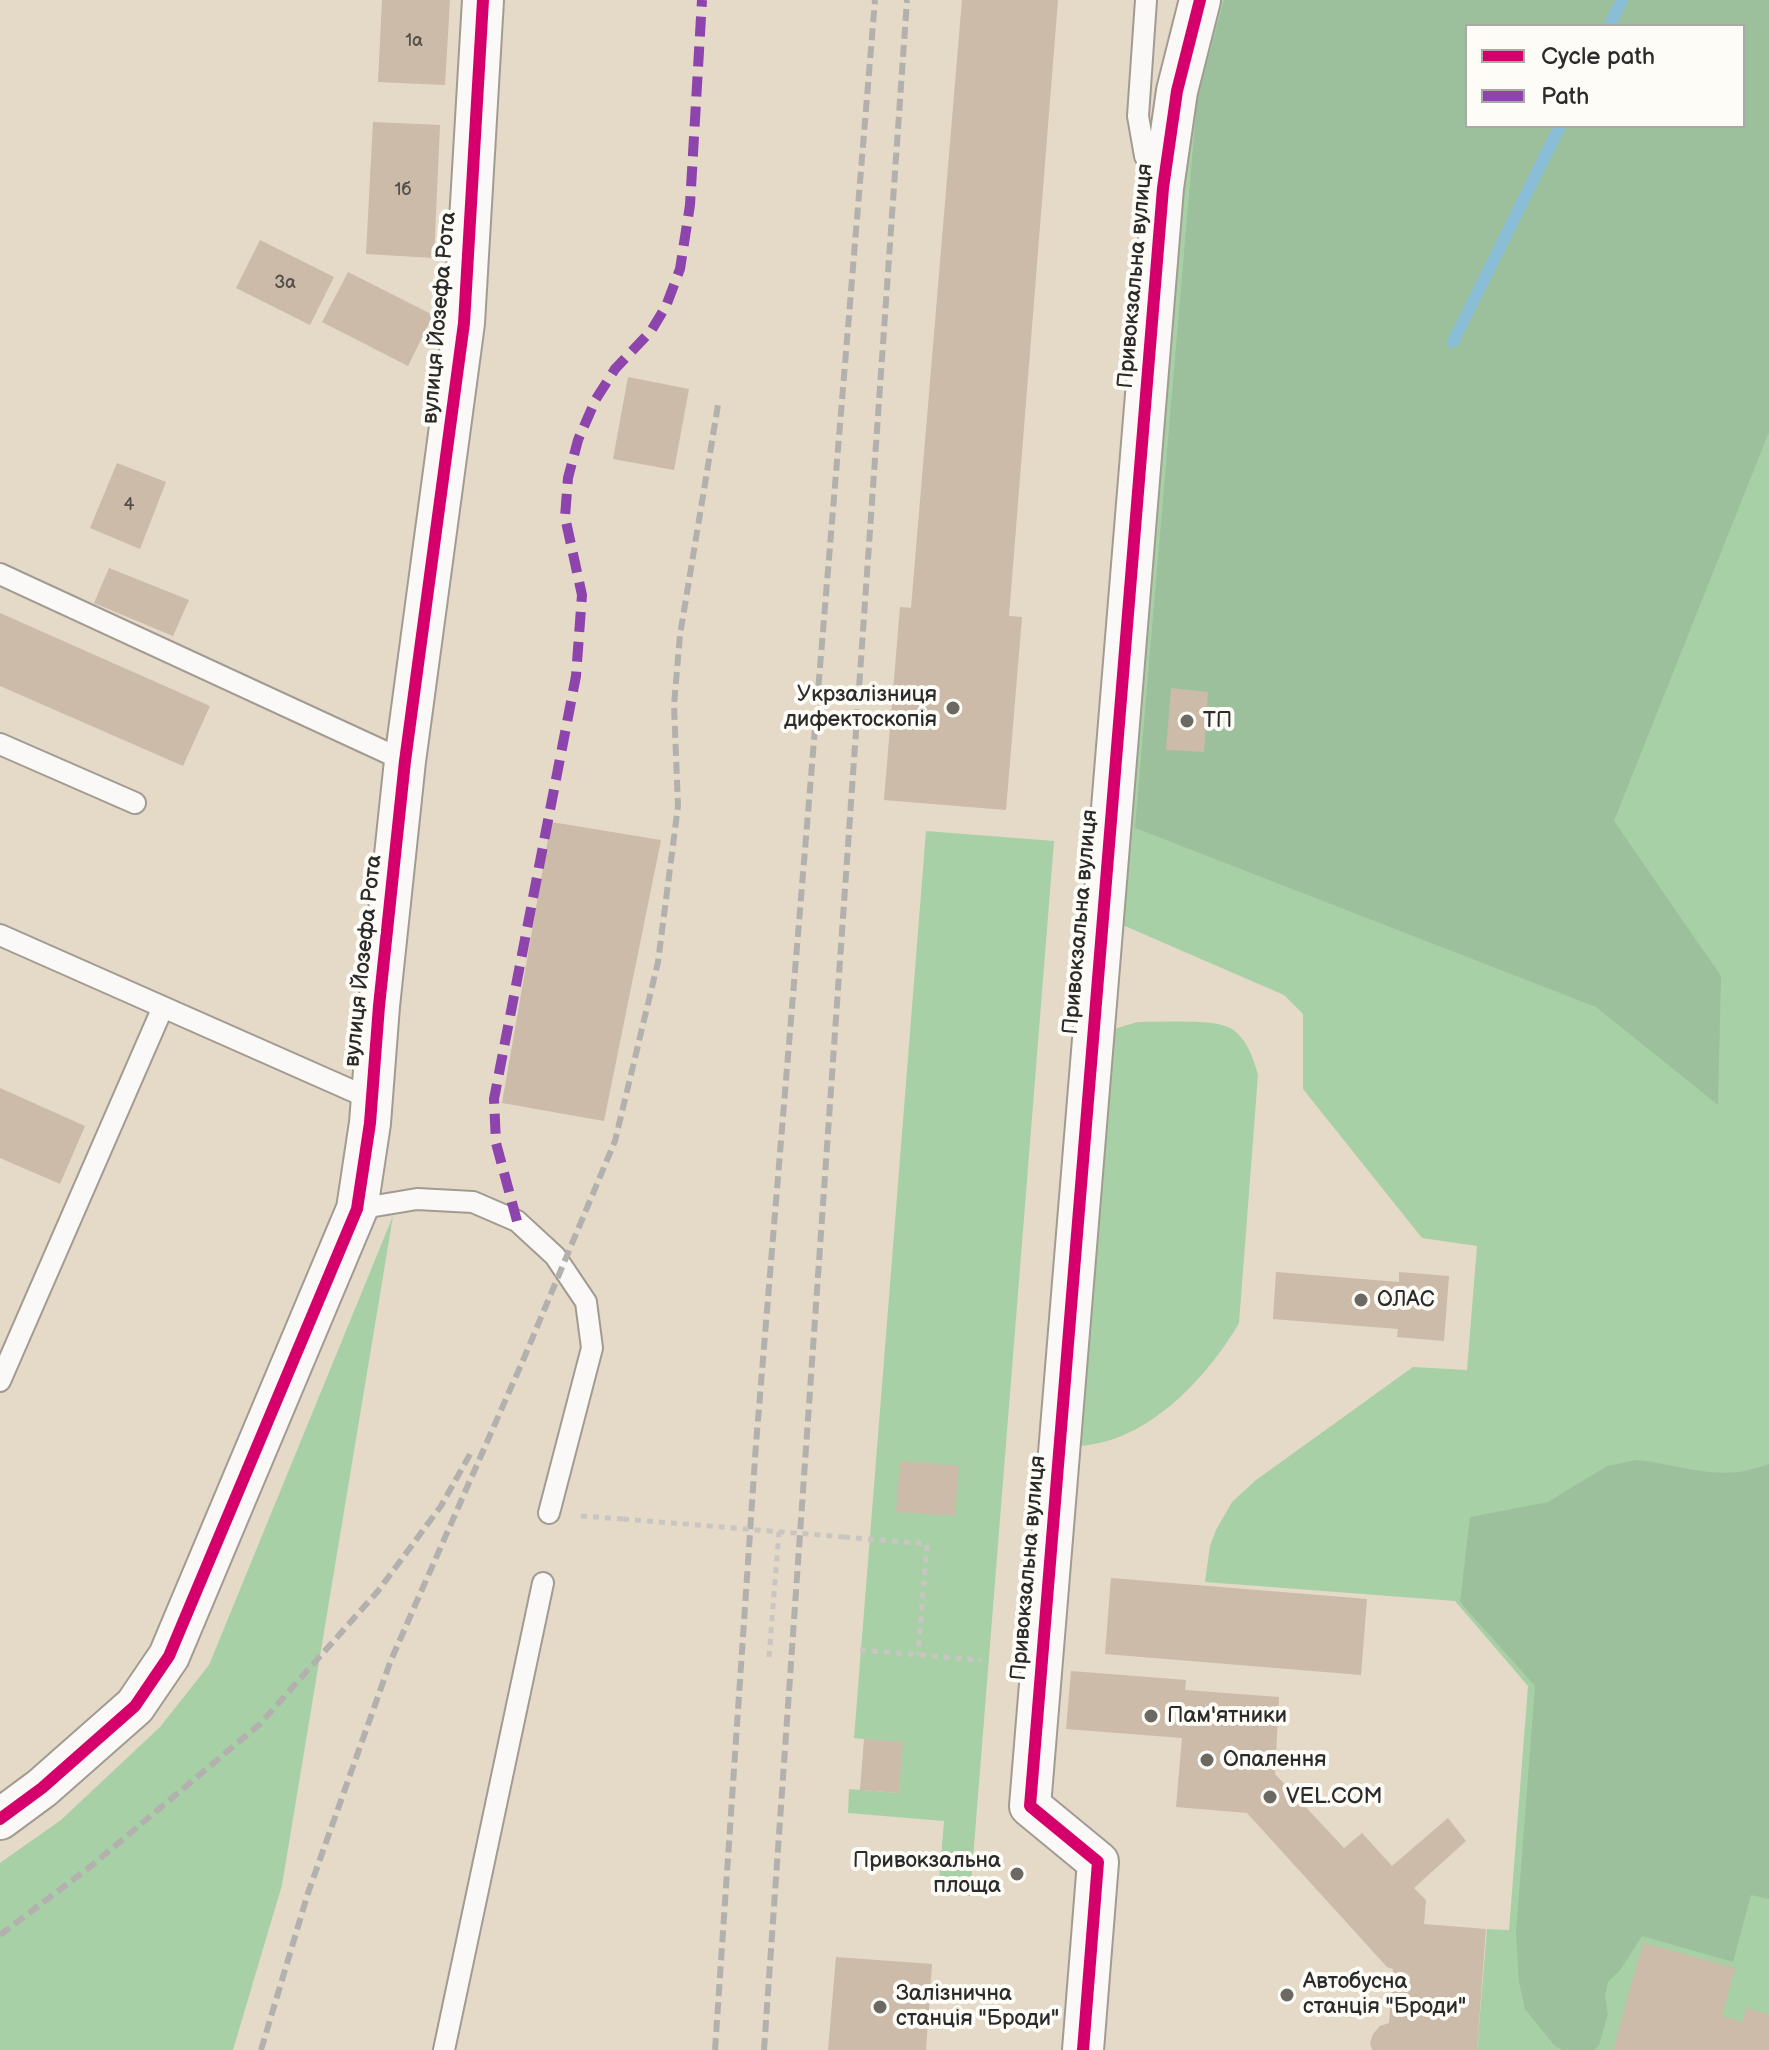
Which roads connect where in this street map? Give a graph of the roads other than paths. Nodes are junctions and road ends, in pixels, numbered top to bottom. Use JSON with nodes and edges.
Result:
{"nodes":[{"id":1,"x":483,"y":0,"type":"edge"},
{"id":2,"x":1146,"y":0,"type":"edge"},
{"id":3,"x":1200,"y":0,"type":"edge"},
{"id":4,"x":1163,"y":188,"type":"junction"},
{"id":5,"x":0,"y":574,"type":"edge"},
{"id":6,"x":0,"y":744,"type":"edge"},
{"id":7,"x":405,"y":761,"type":"junction"},
{"id":8,"x":135,"y":803,"type":"dead end"},
{"id":9,"x":0,"y":935,"type":"edge"},
{"id":10,"x":163,"y":1007,"type":"junction"},
{"id":11,"x":371,"y":1099,"type":"junction"},
{"id":12,"x":357,"y":1209,"type":"junction"},
{"id":13,"x":0,"y":1381,"type":"edge"},
{"id":14,"x":549,"y":1513,"type":"road end"},
{"id":15,"x":543,"y":1583,"type":"dead end"},
{"id":16,"x":0,"y":1819,"type":"edge"},
{"id":17,"x":444,"y":2050,"type":"edge"},
{"id":18,"x":1083,"y":2050,"type":"edge"}],
"edges":[{"from":1,"to":7,"type":"street","name":"вулиця Йозефа Рота"},
{"from":2,"to":4,"type":"lane"},
{"from":3,"to":4,"type":"street","name":"Привокзальна вулиця"},
{"from":4,"to":18,"type":"street","name":"Привокзальна вулиця"},
{"from":5,"to":7,"type":"lane"},
{"from":6,"to":8,"type":"lane"},
{"from":7,"to":11,"type":"street","name":"вулиця Йозефа Рота"},
{"from":9,"to":10,"type":"lane"},
{"from":10,"to":11,"type":"lane"},
{"from":10,"to":13,"type":"lane"},
{"from":11,"to":12,"type":"street","name":"вулиця Йозефа Рота"},
{"from":12,"to":14,"type":"lane"},
{"from":12,"to":16,"type":"street","name":"вулиця Йозефа Рота"},
{"from":15,"to":17,"type":"lane"}]}
